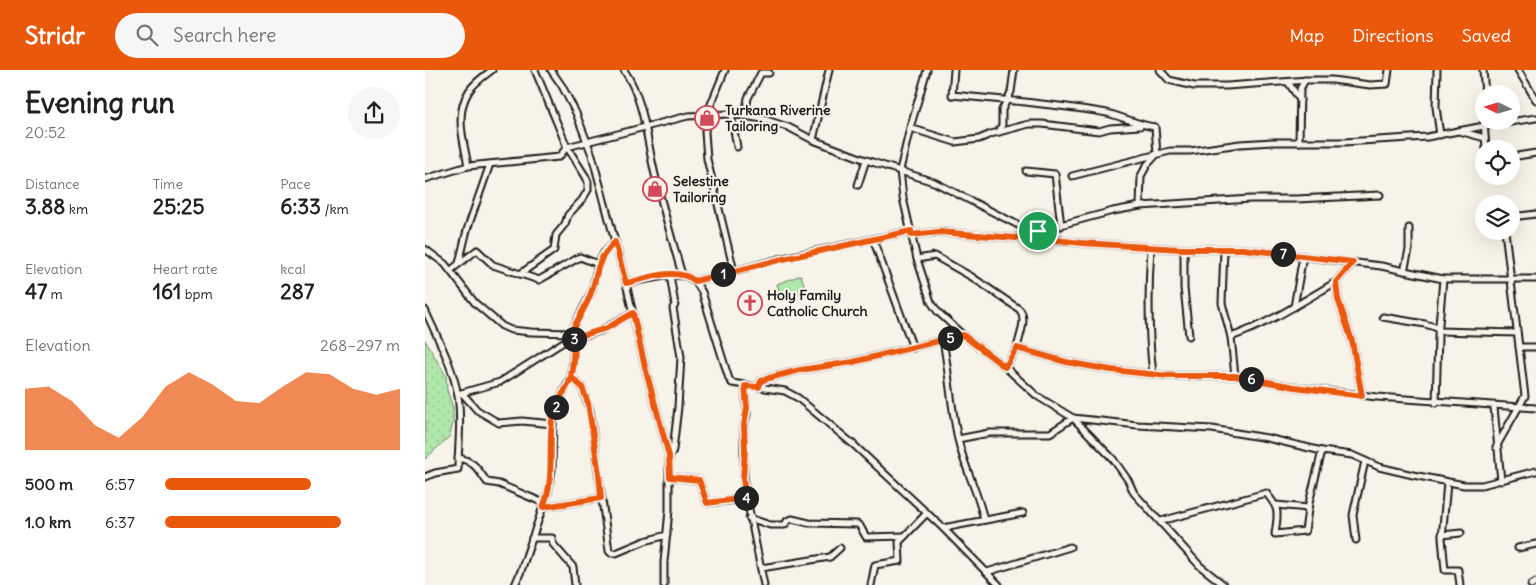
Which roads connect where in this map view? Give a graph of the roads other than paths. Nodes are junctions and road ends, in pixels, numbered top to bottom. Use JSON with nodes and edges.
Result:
{"nodes":[{"id":1,"x":492,"y":70,"type":"edge"},
{"id":2,"x":535,"y":70,"type":"edge"},
{"id":3,"x":551,"y":70,"type":"edge"},
{"id":4,"x":624,"y":70,"type":"edge"},
{"id":5,"x":725,"y":70,"type":"edge"},
{"id":6,"x":829,"y":70,"type":"edge"},
{"id":7,"x":927,"y":70,"type":"edge"},
{"id":8,"x":954,"y":70,"type":"edge"},
{"id":9,"x":1015,"y":70,"type":"edge"},
{"id":10,"x":1160,"y":70,"type":"edge"},
{"id":11,"x":1389,"y":70,"type":"edge"},
{"id":12,"x":1437,"y":70,"type":"edge"},
{"id":13,"x":1483,"y":70,"type":"edge"},
{"id":14,"x":1518,"y":70,"type":"edge"},
{"id":15,"x":769,"y":73,"type":"dead end"},
{"id":16,"x":1305,"y":80,"type":"junction"},
{"id":17,"x":1288,"y":82,"type":"junction"},
{"id":18,"x":1484,"y":85,"type":"edge"},
{"id":19,"x":1007,"y":100,"type":"junction"},
{"id":20,"x":1301,"y":100,"type":"junction"},
{"id":21,"x":1536,"y":100,"type":"edge"},
{"id":22,"x":707,"y":114,"type":"junction"},
{"id":23,"x":731,"y":114,"type":"junction"},
{"id":24,"x":745,"y":116,"type":"junction"},
{"id":25,"x":1536,"y":118,"type":"edge"},
{"id":26,"x":1520,"y":120,"type":"edge"},
{"id":27,"x":645,"y":126,"type":"junction"},
{"id":28,"x":1143,"y":126,"type":"junction"},
{"id":29,"x":1475,"y":126,"type":"edge"},
{"id":30,"x":910,"y":128,"type":"junction"},
{"id":31,"x":1484,"y":130,"type":"edge"},
{"id":32,"x":1457,"y":131,"type":"junction"},
{"id":33,"x":999,"y":132,"type":"junction"},
{"id":34,"x":1440,"y":135,"type":"junction"},
{"id":35,"x":1485,"y":138,"type":"joint"},
{"id":36,"x":813,"y":140,"type":"junction"},
{"id":37,"x":587,"y":142,"type":"junction"},
{"id":38,"x":1299,"y":142,"type":"junction"},
{"id":39,"x":567,"y":147,"type":"junction"},
{"id":40,"x":737,"y":147,"type":"dead end"},
{"id":41,"x":1536,"y":153,"type":"edge"},
{"id":42,"x":1157,"y":154,"type":"junction"},
{"id":43,"x":1520,"y":156,"type":"edge"},
{"id":44,"x":866,"y":160,"type":"junction"},
{"id":45,"x":490,"y":164,"type":"junction"},
{"id":46,"x":468,"y":166,"type":"junction"},
{"id":47,"x":900,"y":170,"type":"junction"},
{"id":48,"x":1026,"y":171,"type":"dead end"},
{"id":49,"x":1072,"y":176,"type":"dead end"},
{"id":50,"x":425,"y":179,"type":"edge"},
{"id":51,"x":858,"y":185,"type":"dead end"},
{"id":52,"x":1380,"y":195,"type":"dead end"},
{"id":53,"x":1140,"y":206,"type":"junction"},
{"id":54,"x":1536,"y":214,"type":"edge"},
{"id":55,"x":1520,"y":216,"type":"edge"},
{"id":56,"x":1061,"y":226,"type":"junction"},
{"id":57,"x":1409,"y":228,"type":"dead end"},
{"id":58,"x":1030,"y":231,"type":"junction"},
{"id":59,"x":1038,"y":231,"type":"junction"},
{"id":60,"x":911,"y":233,"type":"junction"},
{"id":61,"x":873,"y":239,"type":"junction"},
{"id":62,"x":1506,"y":240,"type":"edge"},
{"id":63,"x":615,"y":242,"type":"junction"},
{"id":64,"x":1151,"y":248,"type":"junction"},
{"id":65,"x":425,"y":249,"type":"edge"},
{"id":66,"x":1185,"y":249,"type":"junction"},
{"id":67,"x":1224,"y":249,"type":"junction"},
{"id":68,"x":1303,"y":256,"type":"junction"},
{"id":69,"x":917,"y":258,"type":"junction"},
{"id":70,"x":1353,"y":262,"type":"junction"},
{"id":71,"x":459,"y":263,"type":"junction"},
{"id":72,"x":598,"y":264,"type":"junction"},
{"id":73,"x":451,"y":270,"type":"junction"},
{"id":74,"x":734,"y":271,"type":"junction"},
{"id":75,"x":1404,"y":271,"type":"junction"},
{"id":76,"x":520,"y":274,"type":"junction"},
{"id":77,"x":670,"y":274,"type":"junction"},
{"id":78,"x":682,"y":275,"type":"junction"},
{"id":79,"x":1536,"y":279,"type":"edge"},
{"id":80,"x":1443,"y":280,"type":"junction"},
{"id":81,"x":1510,"y":280,"type":"junction"},
{"id":82,"x":695,"y":281,"type":"junction"},
{"id":83,"x":1336,"y":282,"type":"junction"},
{"id":84,"x":626,"y":283,"type":"junction"},
{"id":85,"x":1294,"y":307,"type":"junction"},
{"id":86,"x":425,"y":310,"type":"edge"},
{"id":87,"x":633,"y":313,"type":"junction"},
{"id":88,"x":1383,"y":317,"type":"dead end"},
{"id":89,"x":1438,"y":330,"type":"junction"},
{"id":90,"x":571,"y":332,"type":"junction"},
{"id":91,"x":1517,"y":333,"type":"junction"},
{"id":92,"x":963,"y":335,"type":"junction"},
{"id":93,"x":1189,"y":336,"type":"dead end"},
{"id":94,"x":1231,"y":337,"type":"junction"},
{"id":95,"x":574,"y":338,"type":"junction"},
{"id":96,"x":943,"y":340,"type":"junction"},
{"id":97,"x":1519,"y":347,"type":"junction"},
{"id":98,"x":1536,"y":347,"type":"edge"},
{"id":99,"x":913,"y":348,"type":"junction"},
{"id":100,"x":1017,"y":348,"type":"junction"},
{"id":101,"x":1005,"y":367,"type":"junction"},
{"id":102,"x":1153,"y":374,"type":"junction"},
{"id":103,"x":1235,"y":376,"type":"junction"},
{"id":104,"x":571,"y":377,"type":"junction"},
{"id":105,"x":745,"y":386,"type":"junction"},
{"id":106,"x":759,"y":387,"type":"junction"},
{"id":107,"x":460,"y":394,"type":"junction"},
{"id":108,"x":1362,"y":396,"type":"junction"},
{"id":109,"x":1436,"y":403,"type":"junction"},
{"id":110,"x":1494,"y":406,"type":"junction"},
{"id":111,"x":1519,"y":408,"type":"junction"},
{"id":112,"x":1536,"y":408,"type":"edge"},
{"id":113,"x":1073,"y":418,"type":"junction"},
{"id":114,"x":553,"y":424,"type":"junction"},
{"id":115,"x":958,"y":439,"type":"junction"},
{"id":116,"x":1496,"y":447,"type":"junction"},
{"id":117,"x":1322,"y":451,"type":"junction"},
{"id":118,"x":669,"y":456,"type":"junction"},
{"id":119,"x":458,"y":458,"type":"junction"},
{"id":120,"x":1365,"y":461,"type":"junction"},
{"id":121,"x":1536,"y":471,"type":"edge"},
{"id":122,"x":425,"y":476,"type":"edge"},
{"id":123,"x":670,"y":477,"type":"junction"},
{"id":124,"x":1501,"y":481,"type":"junction"},
{"id":125,"x":1447,"y":482,"type":"junction"},
{"id":126,"x":601,"y":498,"type":"junction"},
{"id":127,"x":746,"y":498,"type":"junction"},
{"id":128,"x":1276,"y":504,"type":"junction"},
{"id":129,"x":544,"y":505,"type":"junction"},
{"id":130,"x":1308,"y":508,"type":"junction"},
{"id":131,"x":927,"y":513,"type":"junction"},
{"id":132,"x":1023,"y":513,"type":"dead end"},
{"id":133,"x":749,"y":518,"type":"junction"},
{"id":134,"x":985,"y":520,"type":"junction"},
{"id":135,"x":1161,"y":522,"type":"junction"},
{"id":136,"x":943,"y":528,"type":"junction"},
{"id":137,"x":1461,"y":533,"type":"dead end"},
{"id":138,"x":667,"y":535,"type":"junction"},
{"id":139,"x":1442,"y":535,"type":"junction"},
{"id":140,"x":905,"y":536,"type":"junction"},
{"id":141,"x":532,"y":538,"type":"junction"},
{"id":142,"x":1356,"y":540,"type":"dead end"},
{"id":143,"x":1536,"y":544,"type":"edge"},
{"id":144,"x":1070,"y":547,"type":"dead end"},
{"id":145,"x":840,"y":548,"type":"dead end"},
{"id":146,"x":1518,"y":548,"type":"dead end"},
{"id":147,"x":761,"y":568,"type":"junction"},
{"id":148,"x":987,"y":572,"type":"junction"},
{"id":149,"x":1536,"y":582,"type":"edge"},
{"id":150,"x":515,"y":585,"type":"edge"},
{"id":151,"x":575,"y":585,"type":"edge"},
{"id":152,"x":665,"y":585,"type":"edge"},
{"id":153,"x":764,"y":585,"type":"edge"},
{"id":154,"x":871,"y":585,"type":"edge"},
{"id":155,"x":999,"y":585,"type":"edge"},
{"id":156,"x":1224,"y":585,"type":"edge"},
{"id":157,"x":1460,"y":585,"type":"edge"},
{"id":158,"x":1531,"y":585,"type":"edge"}],
"edges":[{"from":1,"to":46,"type":"street"},
{"from":2,"to":39,"type":"street"},
{"from":3,"to":37,"type":"street"},
{"from":4,"to":27,"type":"street"},
{"from":5,"to":22,"type":"street"},
{"from":6,"to":36,"type":"street"},
{"from":7,"to":30,"type":"street"},
{"from":8,"to":19,"type":"street"},
{"from":9,"to":19,"type":"street"},
{"from":10,"to":17,"type":"street"},
{"from":11,"to":16,"type":"street"},
{"from":12,"to":34,"type":"street"},
{"from":13,"to":18,"type":"street"},
{"from":14,"to":21,"type":"street"},
{"from":15,"to":24,"type":"street"},
{"from":16,"to":17,"type":"street"},
{"from":16,"to":20,"type":"street"},
{"from":17,"to":20,"type":"street"},
{"from":19,"to":28,"type":"street"},
{"from":19,"to":33,"type":"street"},
{"from":20,"to":38,"type":"street"},
{"from":22,"to":23,"type":"street"},
{"from":22,"to":27,"type":"street"},
{"from":22,"to":74,"type":"street"},
{"from":23,"to":24,"type":"street"},
{"from":23,"to":40,"type":"street"},
{"from":24,"to":36,"type":"street"},
{"from":25,"to":26,"type":"street"},
{"from":27,"to":37,"type":"street"},
{"from":27,"to":78,"type":"street"},
{"from":28,"to":33,"type":"street"},
{"from":28,"to":42,"type":"street"},
{"from":29,"to":32,"type":"street"},
{"from":30,"to":33,"type":"street"},
{"from":30,"to":47,"type":"street"},
{"from":31,"to":35,"type":"street"},
{"from":32,"to":34,"type":"street"},
{"from":32,"to":35,"type":"street"},
{"from":34,"to":38,"type":"street"},
{"from":36,"to":44,"type":"street"},
{"from":37,"to":39,"type":"street"},
{"from":37,"to":63,"type":"street"},
{"from":38,"to":42,"type":"street"},
{"from":39,"to":45,"type":"street"},
{"from":39,"to":76,"type":"street"},
{"from":41,"to":43,"type":"street"},
{"from":42,"to":49,"type":"street"},
{"from":42,"to":53,"type":"street"},
{"from":44,"to":47,"type":"street"},
{"from":44,"to":51,"type":"street"},
{"from":45,"to":46,"type":"street"},
{"from":45,"to":71,"type":"street"},
{"from":46,"to":50,"type":"street"},
{"from":47,"to":58,"type":"street"},
{"from":47,"to":60,"type":"street"},
{"from":48,"to":56,"type":"street"},
{"from":52,"to":53,"type":"street"},
{"from":53,"to":56,"type":"street"},
{"from":54,"to":55,"type":"street"},
{"from":56,"to":59,"type":"street"},
{"from":57,"to":75,"type":"street"},
{"from":58,"to":59,"type":"street"},
{"from":58,"to":60,"type":"street"},
{"from":59,"to":64,"type":"street"},
{"from":60,"to":61,"type":"street"},
{"from":60,"to":69,"type":"street"},
{"from":61,"to":74,"type":"street"},
{"from":61,"to":99,"type":"street"},
{"from":62,"to":81,"type":"street"},
{"from":63,"to":72,"type":"street"},
{"from":63,"to":84,"type":"street"},
{"from":64,"to":66,"type":"street"},
{"from":64,"to":102,"type":"street"},
{"from":65,"to":73,"type":"street"},
{"from":66,"to":67,"type":"street"},
{"from":66,"to":93,"type":"street"},
{"from":67,"to":68,"type":"street"},
{"from":67,"to":94,"type":"street"},
{"from":68,"to":70,"type":"street"},
{"from":68,"to":85,"type":"street"},
{"from":69,"to":92,"type":"street"},
{"from":69,"to":100,"type":"street"},
{"from":70,"to":75,"type":"street"},
{"from":70,"to":83,"type":"street"},
{"from":71,"to":73,"type":"street"},
{"from":71,"to":76,"type":"street"},
{"from":72,"to":76,"type":"street"},
{"from":72,"to":90,"type":"street"},
{"from":73,"to":90,"type":"street"},
{"from":74,"to":82,"type":"street"},
{"from":75,"to":80,"type":"street"},
{"from":77,"to":78,"type":"street"},
{"from":77,"to":84,"type":"street"},
{"from":77,"to":118,"type":"street"},
{"from":78,"to":82,"type":"street"},
{"from":79,"to":81,"type":"street"},
{"from":80,"to":81,"type":"street"},
{"from":80,"to":89,"type":"street"},
{"from":81,"to":91,"type":"street"},
{"from":82,"to":105,"type":"street"},
{"from":83,"to":85,"type":"street"},
{"from":83,"to":108,"type":"street"},
{"from":84,"to":87,"type":"street"},
{"from":85,"to":94,"type":"street"},
{"from":86,"to":107,"type":"street"},
{"from":87,"to":95,"type":"street"},
{"from":87,"to":118,"type":"street"},
{"from":88,"to":89,"type":"street"},
{"from":89,"to":91,"type":"street"},
{"from":89,"to":109,"type":"street"},
{"from":90,"to":95,"type":"street"},
{"from":91,"to":97,"type":"street"},
{"from":92,"to":96,"type":"street"},
{"from":92,"to":101,"type":"street"},
{"from":94,"to":103,"type":"street"},
{"from":95,"to":104,"type":"street"},
{"from":95,"to":107,"type":"street"},
{"from":96,"to":99,"type":"street"},
{"from":96,"to":115,"type":"street"},
{"from":97,"to":98,"type":"street"},
{"from":97,"to":111,"type":"street"},
{"from":99,"to":106,"type":"street"},
{"from":100,"to":101,"type":"street"},
{"from":100,"to":102,"type":"street"},
{"from":101,"to":113,"type":"street"},
{"from":102,"to":103,"type":"street"},
{"from":103,"to":108,"type":"street"},
{"from":104,"to":114,"type":"street"},
{"from":104,"to":126,"type":"street"},
{"from":105,"to":106,"type":"street"},
{"from":105,"to":127,"type":"street"},
{"from":106,"to":131,"type":"street"},
{"from":107,"to":114,"type":"street"},
{"from":107,"to":119,"type":"street"},
{"from":108,"to":109,"type":"street"},
{"from":109,"to":110,"type":"street"},
{"from":110,"to":111,"type":"street"},
{"from":110,"to":116,"type":"street"},
{"from":111,"to":112,"type":"street"},
{"from":111,"to":116,"type":"street"},
{"from":113,"to":115,"type":"street"},
{"from":113,"to":117,"type":"street"},
{"from":113,"to":135,"type":"street"},
{"from":114,"to":129,"type":"street"},
{"from":115,"to":134,"type":"street"},
{"from":116,"to":124,"type":"street"},
{"from":117,"to":120,"type":"street"},
{"from":117,"to":130,"type":"street"},
{"from":118,"to":123,"type":"street"},
{"from":119,"to":122,"type":"street"},
{"from":119,"to":129,"type":"street"},
{"from":120,"to":125,"type":"street"},
{"from":120,"to":142,"type":"street"},
{"from":121,"to":124,"type":"street"},
{"from":123,"to":127,"type":"street"},
{"from":123,"to":138,"type":"street"},
{"from":124,"to":125,"type":"street"},
{"from":125,"to":139,"type":"street"},
{"from":126,"to":129,"type":"street"},
{"from":126,"to":138,"type":"street"},
{"from":127,"to":133,"type":"street"},
{"from":128,"to":130,"type":"street"},
{"from":128,"to":130,"type":"street"},
{"from":128,"to":135,"type":"street"},
{"from":129,"to":141,"type":"street"},
{"from":131,"to":136,"type":"street"},
{"from":131,"to":140,"type":"street"},
{"from":132,"to":134,"type":"street"},
{"from":133,"to":140,"type":"street"},
{"from":133,"to":147,"type":"street"},
{"from":134,"to":136,"type":"street"},
{"from":135,"to":156,"type":"street"},
{"from":136,"to":148,"type":"street"},
{"from":137,"to":139,"type":"street"},
{"from":138,"to":152,"type":"street"},
{"from":139,"to":157,"type":"street"},
{"from":140,"to":154,"type":"street"},
{"from":141,"to":150,"type":"street"},
{"from":141,"to":151,"type":"street"},
{"from":143,"to":146,"type":"street"},
{"from":144,"to":148,"type":"street"},
{"from":145,"to":147,"type":"street"},
{"from":147,"to":153,"type":"street"},
{"from":148,"to":155,"type":"street"},
{"from":149,"to":158,"type":"street"}]}
